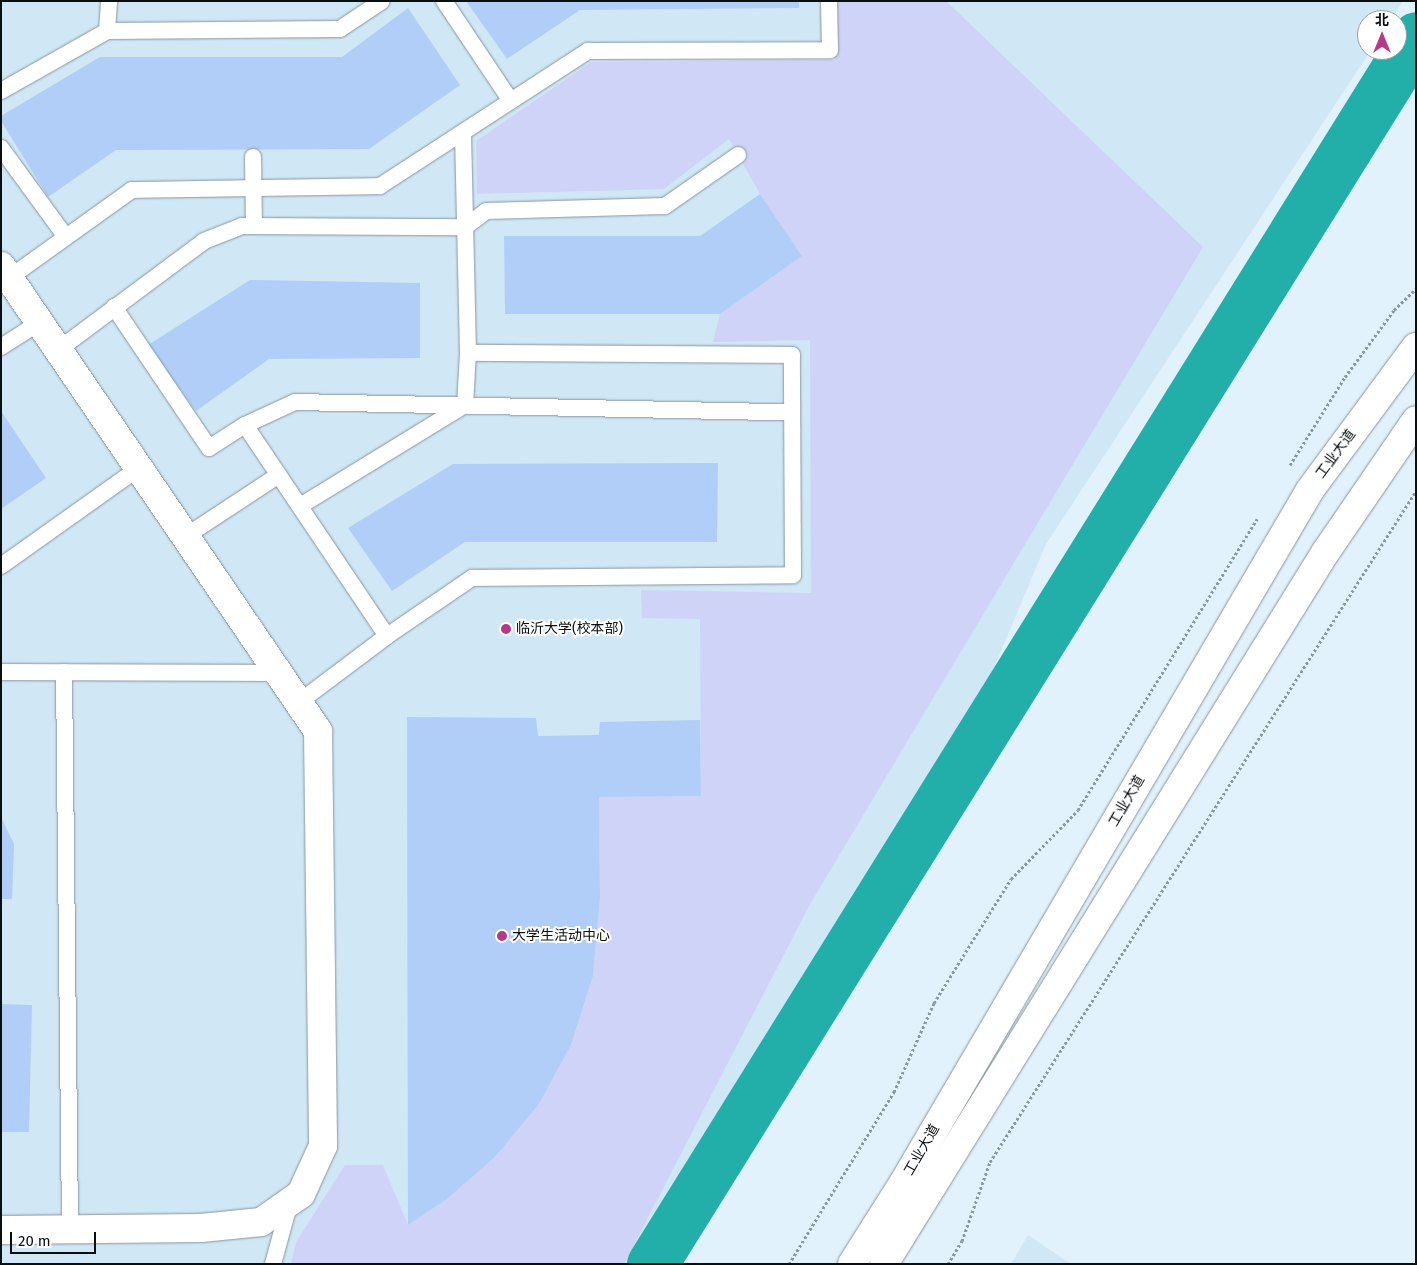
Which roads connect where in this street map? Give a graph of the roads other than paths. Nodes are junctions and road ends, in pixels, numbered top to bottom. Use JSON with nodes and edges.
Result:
{"nodes":[{"id":1,"x":109,"y":1,"type":"edge"},
{"id":2,"x":382,"y":1,"type":"edge"},
{"id":3,"x":444,"y":1,"type":"edge"},
{"id":4,"x":830,"y":1,"type":"edge"},
{"id":5,"x":107,"y":31,"type":"junction"},
{"id":6,"x":1,"y":91,"type":"edge"},
{"id":7,"x":511,"y":101,"type":"junction"},
{"id":8,"x":463,"y":133,"type":"junction"},
{"id":9,"x":1,"y":148,"type":"edge"},
{"id":10,"x":738,"y":155,"type":"dead end"},
{"id":11,"x":253,"y":157,"type":"dead end"},
{"id":12,"x":254,"y":188,"type":"junction"},
{"id":13,"x":254,"y":226,"type":"junction"},
{"id":14,"x":465,"y":227,"type":"junction"},
{"id":15,"x":66,"y":237,"type":"junction"},
{"id":16,"x":5,"y":272,"type":"edge"},
{"id":17,"x":114,"y":308,"type":"junction"},
{"id":18,"x":40,"y":322,"type":"junction"},
{"id":19,"x":1,"y":347,"type":"edge"},
{"id":20,"x":1415,"y":347,"type":"edge"},
{"id":21,"x":58,"y":350,"type":"junction"},
{"id":22,"x":468,"y":353,"type":"junction"},
{"id":23,"x":465,"y":405,"type":"junction"},
{"id":24,"x":792,"y":412,"type":"junction"},
{"id":25,"x":1416,"y":420,"type":"edge"},
{"id":26,"x":245,"y":426,"type":"junction"},
{"id":27,"x":139,"y":468,"type":"junction"},
{"id":28,"x":279,"y":475,"type":"junction"},
{"id":29,"x":300,"y":506,"type":"junction"},
{"id":30,"x":186,"y":536,"type":"junction"},
{"id":31,"x":1,"y":566,"type":"edge"},
{"id":32,"x":387,"y":636,"type":"junction"},
{"id":33,"x":1,"y":672,"type":"edge"},
{"id":34,"x":64,"y":672,"type":"junction"},
{"id":35,"x":280,"y":673,"type":"junction"},
{"id":36,"x":299,"y":702,"type":"junction"},
{"id":37,"x":290,"y":1202,"type":"junction"},
{"id":38,"x":70,"y":1229,"type":"junction"},
{"id":39,"x":1,"y":1230,"type":"edge"},
{"id":40,"x":273,"y":1264,"type":"edge"},
{"id":41,"x":852,"y":1264,"type":"edge"},
{"id":42,"x":884,"y":1264,"type":"edge"}],
"edges":[{"from":1,"to":5,"type":"lane"},
{"from":2,"to":5,"type":"lane"},
{"from":3,"to":7,"type":"lane"},
{"from":4,"to":7,"type":"lane"},
{"from":5,"to":6,"type":"lane"},
{"from":7,"to":8,"type":"lane"},
{"from":8,"to":12,"type":"lane"},
{"from":8,"to":14,"type":"lane"},
{"from":9,"to":15,"type":"lane"},
{"from":10,"to":14,"type":"lane"},
{"from":11,"to":12,"type":"lane"},
{"from":12,"to":13,"type":"lane"},
{"from":12,"to":15,"type":"lane"},
{"from":13,"to":14,"type":"lane"},
{"from":13,"to":17,"type":"lane"},
{"from":14,"to":22,"type":"lane"},
{"from":15,"to":16,"type":"lane"},
{"from":16,"to":18,"type":"main road"},
{"from":17,"to":21,"type":"lane"},
{"from":17,"to":26,"type":"lane"},
{"from":18,"to":19,"type":"lane"},
{"from":18,"to":21,"type":"main road"},
{"from":20,"to":41,"type":"main road","name":"工业大道"},
{"from":21,"to":27,"type":"main road"},
{"from":22,"to":23,"type":"lane"},
{"from":22,"to":24,"type":"lane"},
{"from":23,"to":24,"type":"lane"},
{"from":23,"to":26,"type":"lane"},
{"from":23,"to":29,"type":"lane"},
{"from":24,"to":32,"type":"lane"},
{"from":25,"to":42,"type":"main road","name":"工业大道"},
{"from":26,"to":28,"type":"lane"},
{"from":27,"to":30,"type":"main road"},
{"from":27,"to":31,"type":"lane"},
{"from":28,"to":29,"type":"lane"},
{"from":28,"to":30,"type":"lane"},
{"from":29,"to":32,"type":"lane"},
{"from":30,"to":35,"type":"main road"},
{"from":32,"to":36,"type":"lane"},
{"from":33,"to":34,"type":"lane"},
{"from":34,"to":35,"type":"lane"},
{"from":34,"to":38,"type":"lane"},
{"from":35,"to":36,"type":"main road"},
{"from":36,"to":37,"type":"main road"},
{"from":37,"to":38,"type":"main road"},
{"from":37,"to":40,"type":"lane"},
{"from":38,"to":39,"type":"main road"}]}
